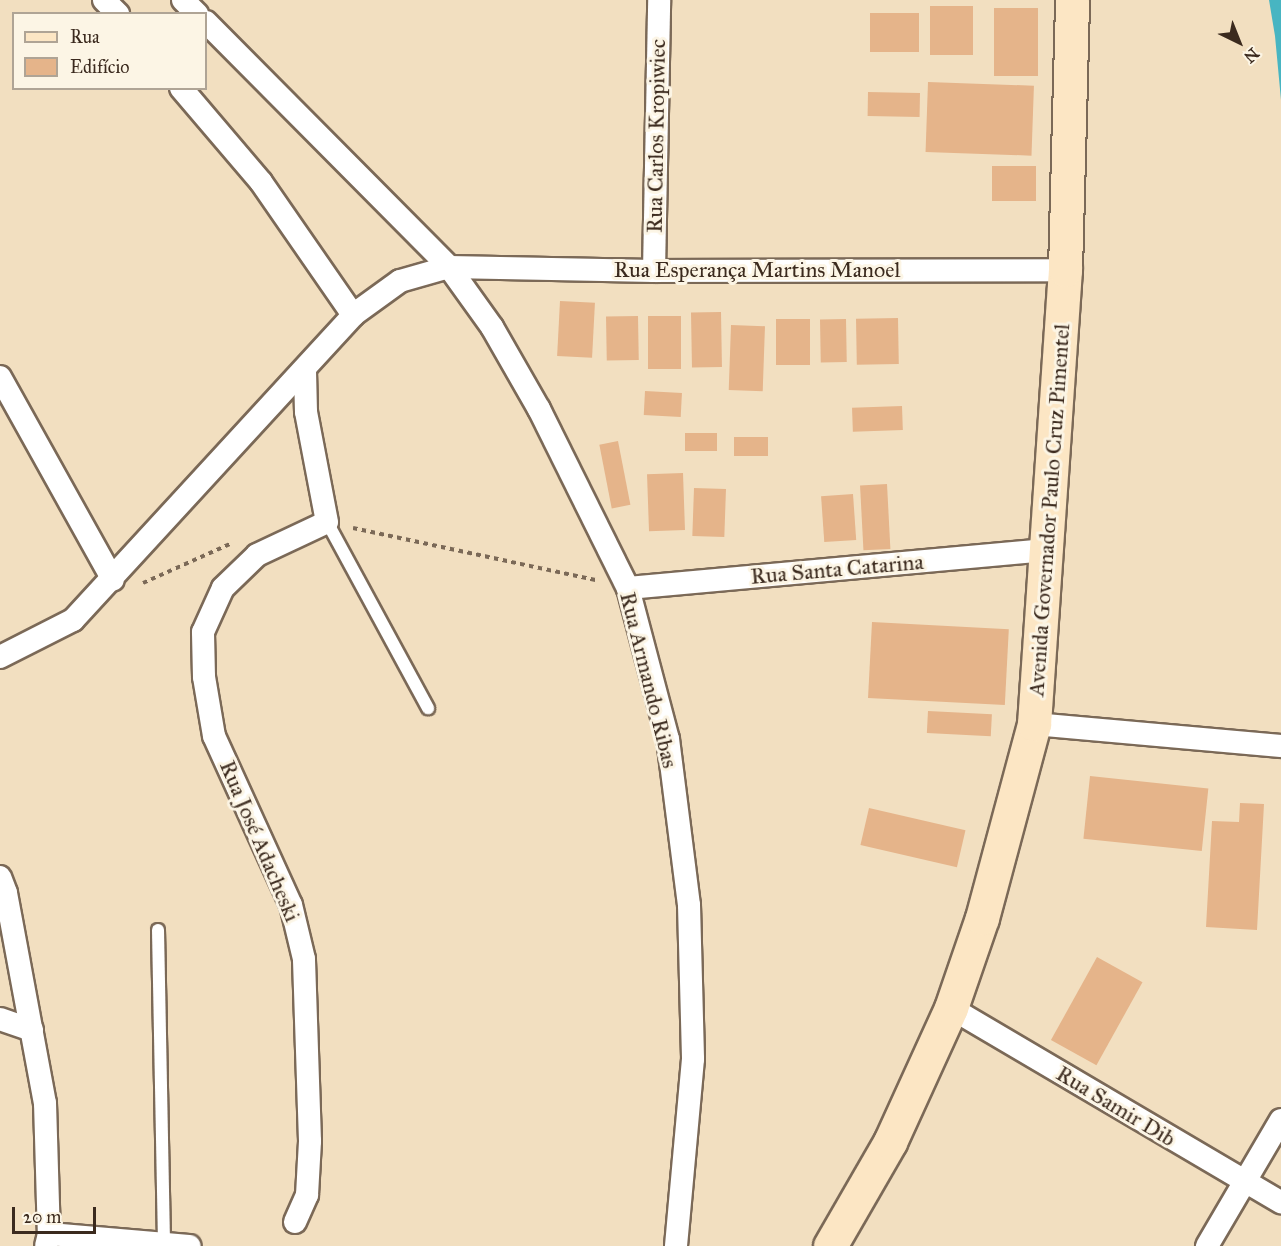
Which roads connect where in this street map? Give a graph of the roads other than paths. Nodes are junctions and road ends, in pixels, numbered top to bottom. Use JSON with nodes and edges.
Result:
{"nodes":[{"id":1,"x":104,"y":0,"type":"edge"},
{"id":2,"x":183,"y":0,"type":"edge"},
{"id":3,"x":659,"y":0,"type":"edge"},
{"id":4,"x":1072,"y":0,"type":"edge"},
{"id":5,"x":119,"y":12,"type":"edge"},
{"id":6,"x":195,"y":12,"type":"edge"},
{"id":7,"x":207,"y":23,"type":"edge"},
{"id":8,"x":183,"y":90,"type":"edge"},
{"id":9,"x":449,"y":267,"type":"junction"},
{"id":10,"x":1065,"y":270,"type":"junction"},
{"id":11,"x":654,"y":271,"type":"junction"},
{"id":12,"x":353,"y":315,"type":"junction"},
{"id":13,"x":305,"y":370,"type":"junction"},
{"id":14,"x":0,"y":377,"type":"edge"},
{"id":15,"x":327,"y":522,"type":"junction"},
{"id":16,"x":1046,"y":550,"type":"junction"},
{"id":17,"x":113,"y":580,"type":"junction"},
{"id":18,"x":628,"y":588,"type":"junction"},
{"id":19,"x":0,"y":657,"type":"edge"},
{"id":20,"x":428,"y":708,"type":"dead end"},
{"id":21,"x":1034,"y":723,"type":"junction"},
{"id":22,"x":1281,"y":746,"type":"edge"},
{"id":23,"x":0,"y":877,"type":"edge"},
{"id":24,"x":158,"y":930,"type":"dead end"},
{"id":25,"x":951,"y":1008,"type":"junction"},
{"id":26,"x":0,"y":1019,"type":"edge"},
{"id":27,"x":32,"y":1030,"type":"junction"},
{"id":28,"x":1281,"y":1120,"type":"edge"},
{"id":29,"x":1244,"y":1182,"type":"junction"},
{"id":30,"x":1281,"y":1202,"type":"edge"},
{"id":31,"x":295,"y":1222,"type":"dead end"},
{"id":32,"x":47,"y":1240,"type":"edge"},
{"id":33,"x":164,"y":1242,"type":"junction"},
{"id":34,"x":189,"y":1246,"type":"edge"},
{"id":35,"x":676,"y":1246,"type":"edge"},
{"id":36,"x":830,"y":1246,"type":"edge"},
{"id":37,"x":1207,"y":1246,"type":"edge"}],
"edges":[{"from":1,"to":5,"type":"street"},
{"from":2,"to":6,"type":"street"},
{"from":3,"to":11,"type":"street","name":"Rua Carlos Kropiwiec"},
{"from":4,"to":10,"type":"street","name":"Avenida Governador Paulo Cruz Pimentel"},
{"from":7,"to":9,"type":"street","name":"Rua Armando Ribas"},
{"from":8,"to":12,"type":"street"},
{"from":9,"to":11,"type":"street","name":"Rua Esperança Martins Manoel"},
{"from":9,"to":12,"type":"street","name":"Rua Esperança Martins Manoel"},
{"from":9,"to":18,"type":"street","name":"Rua Armando Ribas"},
{"from":10,"to":11,"type":"street","name":"Rua Esperança Martins Manoel"},
{"from":10,"to":16,"type":"street","name":"Avenida Governador Paulo Cruz Pimentel"},
{"from":12,"to":13,"type":"street","name":"Rua Esperança Martins Manoel"},
{"from":13,"to":15,"type":"street"},
{"from":13,"to":17,"type":"street","name":"Rua Esperança Martins Manoel"},
{"from":14,"to":17,"type":"street"},
{"from":15,"to":20,"type":"lane"},
{"from":15,"to":31,"type":"street","name":"Rua José Adacheski"},
{"from":16,"to":18,"type":"street","name":"Rua Santa Catarina"},
{"from":16,"to":21,"type":"street","name":"Avenida Governador Paulo Cruz Pimentel"},
{"from":17,"to":19,"type":"street","name":"Rua Esperança Martins Manoel"},
{"from":18,"to":35,"type":"street","name":"Rua Armando Ribas"},
{"from":21,"to":22,"type":"street"},
{"from":21,"to":25,"type":"street","name":"Avenida Governador Paulo Cruz Pimentel"},
{"from":23,"to":27,"type":"street"},
{"from":24,"to":33,"type":"lane"},
{"from":25,"to":29,"type":"street","name":"Rua Samir Dib"},
{"from":25,"to":36,"type":"street","name":"Avenida Governador Paulo Cruz Pimentel"},
{"from":26,"to":27,"type":"street"},
{"from":27,"to":32,"type":"street"},
{"from":28,"to":29,"type":"street"},
{"from":29,"to":30,"type":"street","name":"Rua Samir Dib"},
{"from":29,"to":37,"type":"street"},
{"from":32,"to":33,"type":"street"},
{"from":33,"to":34,"type":"street"}]}
